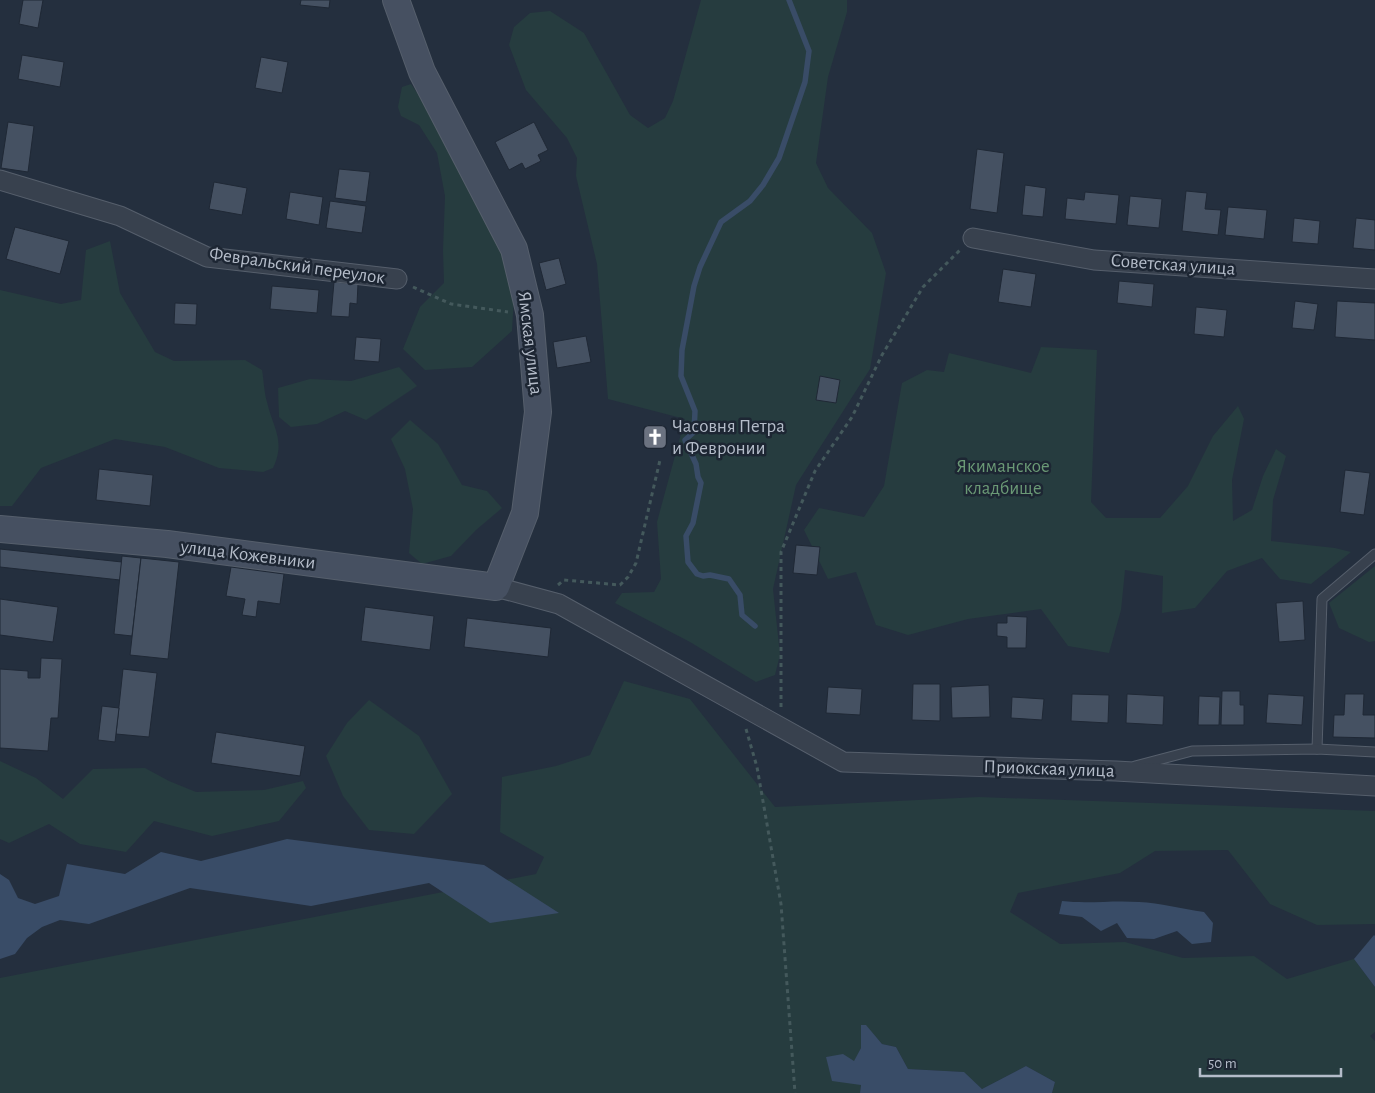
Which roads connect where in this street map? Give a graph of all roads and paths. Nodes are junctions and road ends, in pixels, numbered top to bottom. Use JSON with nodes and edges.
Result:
{"nodes":[{"id":1,"x":396,"y":0,"type":"edge"},
{"id":2,"x":0,"y":180,"type":"edge"},
{"id":3,"x":973,"y":238,"type":"joint"},
{"id":4,"x":397,"y":279,"type":"joint"},
{"id":5,"x":1375,"y":279,"type":"edge"},
{"id":6,"x":530,"y":315,"type":"junction"},
{"id":7,"x":660,"y":460,"type":"dead end"},
{"id":8,"x":0,"y":529,"type":"edge"},
{"id":9,"x":1375,"y":554,"type":"edge"},
{"id":10,"x":496,"y":587,"type":"junction"},
{"id":11,"x":537,"y":598,"type":"junction"},
{"id":12,"x":739,"y":704,"type":"junction"},
{"id":13,"x":780,"y":727,"type":"junction"},
{"id":14,"x":1317,"y":748,"type":"junction"},
{"id":15,"x":1375,"y":752,"type":"edge"},
{"id":16,"x":1116,"y":771,"type":"junction"},
{"id":17,"x":1375,"y":786,"type":"edge"},
{"id":18,"x":796,"y":1093,"type":"edge"}],
"edges":[{"from":1,"to":6,"type":"street","name":"Ямская улица"},
{"from":2,"to":4,"type":"street","name":"Февральский переулок"},
{"from":3,"to":5,"type":"street","name":"Советская улица"},
{"from":3,"to":13,"type":"path"},
{"from":4,"to":6,"type":"path"},
{"from":6,"to":10,"type":"street","name":"Ямская улица"},
{"from":7,"to":11,"type":"path"},
{"from":8,"to":10,"type":"street","name":"улица Кожевники"},
{"from":9,"to":14,"type":"lane"},
{"from":10,"to":11,"type":"street","name":"Приокская улица"},
{"from":11,"to":12,"type":"street","name":"Приокская улица"},
{"from":12,"to":13,"type":"street","name":"Приокская улица"},
{"from":12,"to":18,"type":"path"},
{"from":13,"to":16,"type":"street","name":"Приокская улица"},
{"from":14,"to":15,"type":"lane"},
{"from":14,"to":16,"type":"lane"},
{"from":16,"to":17,"type":"street","name":"Приокская улица"}]}
